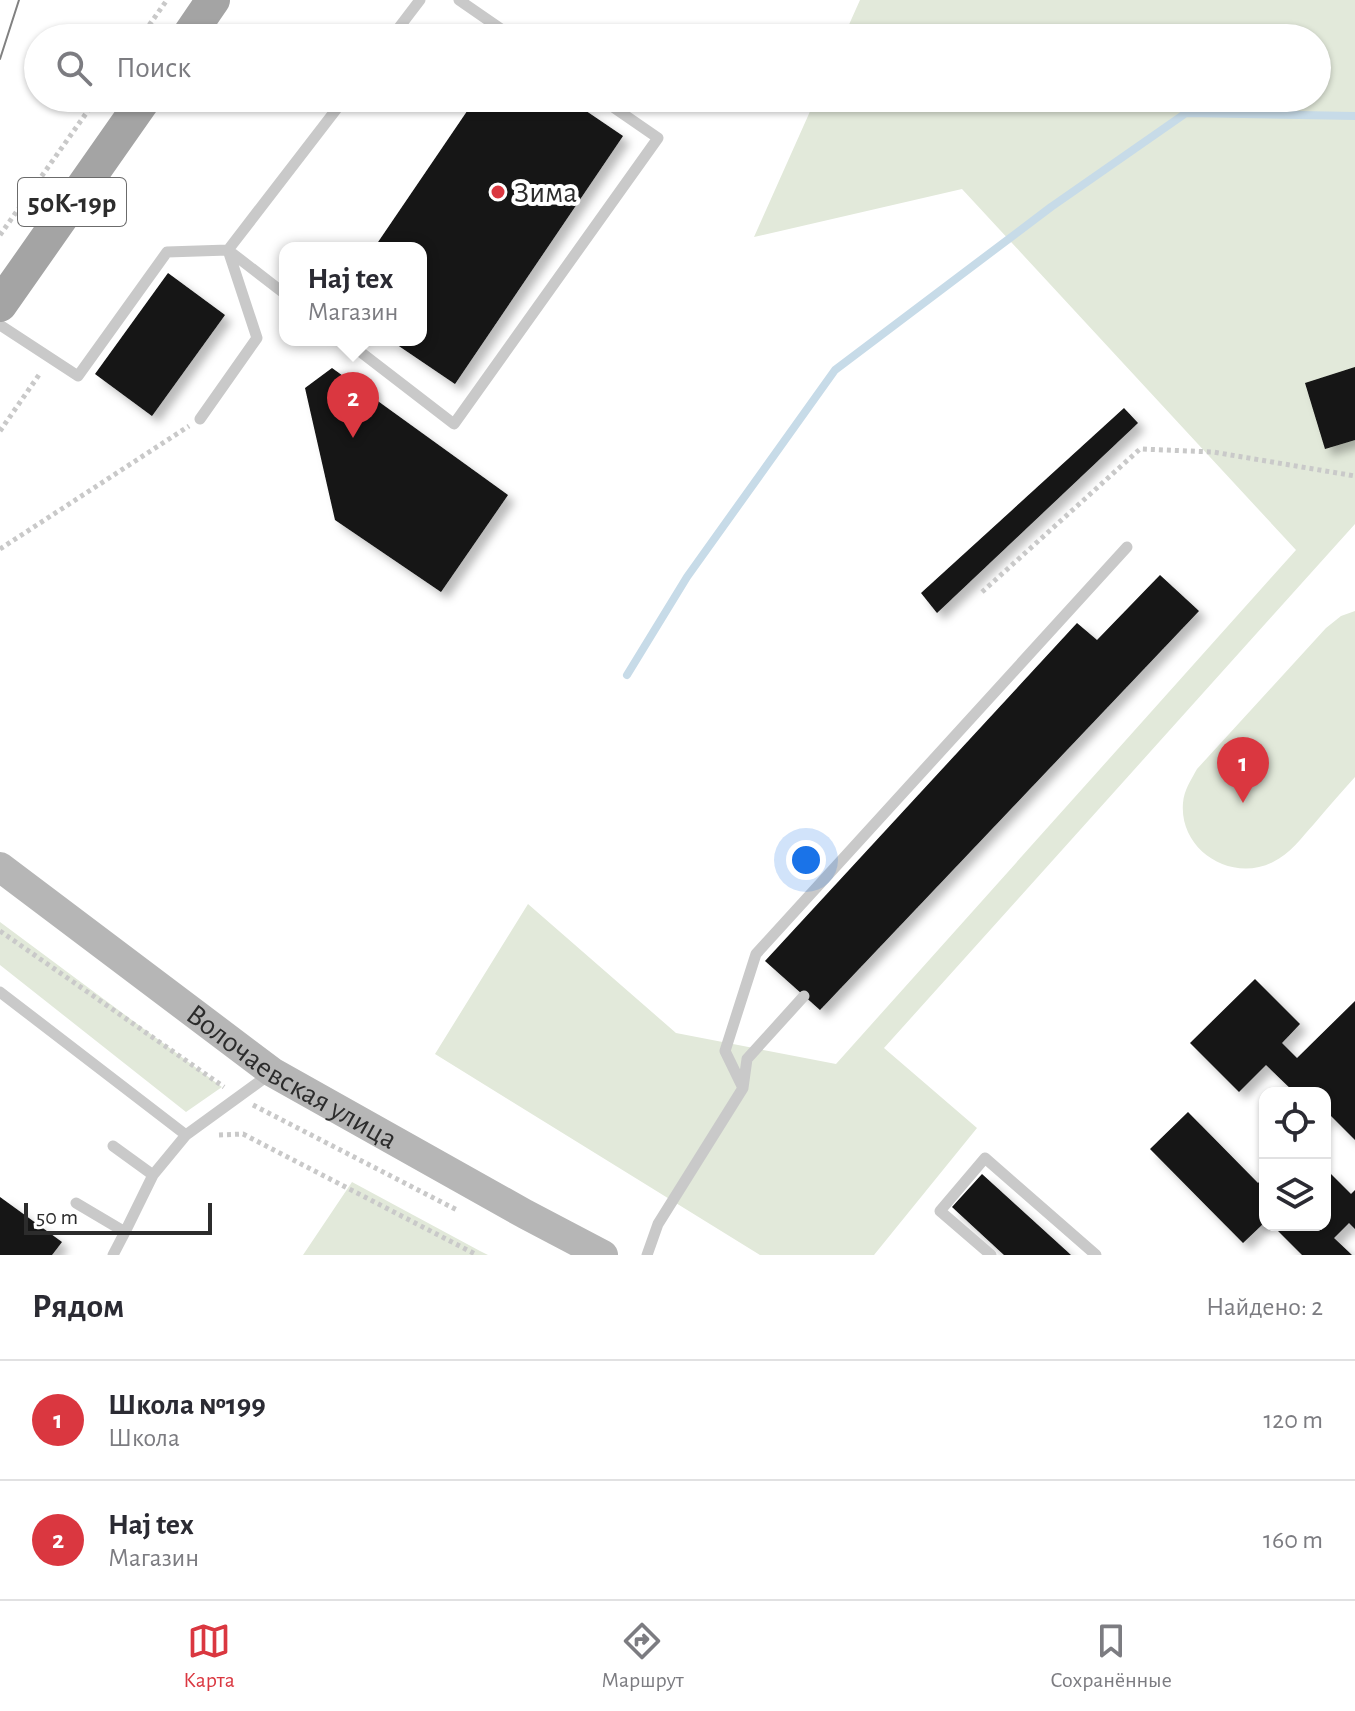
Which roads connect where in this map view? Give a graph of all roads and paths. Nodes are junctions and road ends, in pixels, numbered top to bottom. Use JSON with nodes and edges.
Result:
{"nodes":[{"id":1,"x":167,"y":0,"type":"edge"},
{"id":2,"x":213,"y":0,"type":"edge"},
{"id":3,"x":420,"y":0,"type":"edge"},
{"id":4,"x":459,"y":0,"type":"edge"},
{"id":5,"x":150,"y":24,"type":"edge"},
{"id":6,"x":197,"y":24,"type":"edge"},
{"id":7,"x":402,"y":24,"type":"edge"},
{"id":8,"x":494,"y":24,"type":"edge"},
{"id":9,"x":87,"y":112,"type":"edge"},
{"id":10,"x":135,"y":112,"type":"edge"},
{"id":11,"x":334,"y":112,"type":"edge"},
{"id":12,"x":620,"y":112,"type":"edge"},
{"id":13,"x":0,"y":235,"type":"edge"},
{"id":14,"x":228,"y":250,"type":"junction"},
{"id":15,"x":279,"y":289,"type":"edge"},
{"id":16,"x":0,"y":305,"type":"edge"},
{"id":17,"x":0,"y":325,"type":"edge"},
{"id":18,"x":353,"y":346,"type":"edge"},
{"id":19,"x":50,"y":358,"type":"junction"},
{"id":20,"x":200,"y":419,"type":"joint"},
{"id":21,"x":0,"y":431,"type":"edge"},
{"id":22,"x":1355,"y":476,"type":"edge"},
{"id":23,"x":1127,"y":547,"type":"dead end"},
{"id":24,"x":0,"y":549,"type":"edge"},
{"id":25,"x":982,"y":592,"type":"dead end"},
{"id":26,"x":0,"y":867,"type":"edge"},
{"id":27,"x":0,"y":992,"type":"edge"},
{"id":28,"x":804,"y":996,"type":"dead end"},
{"id":29,"x":272,"y":1072,"type":"junction"},
{"id":30,"x":743,"y":1088,"type":"junction"},
{"id":31,"x":186,"y":1135,"type":"junction"},
{"id":32,"x":113,"y":1146,"type":"dead end"},
{"id":33,"x":153,"y":1175,"type":"junction"},
{"id":34,"x":76,"y":1203,"type":"dead end"},
{"id":35,"x":125,"y":1232,"type":"junction"},
{"id":36,"x":113,"y":1255,"type":"edge"},
{"id":37,"x":477,"y":1255,"type":"edge"},
{"id":38,"x":603,"y":1255,"type":"edge"},
{"id":39,"x":647,"y":1255,"type":"edge"},
{"id":40,"x":991,"y":1255,"type":"edge"},
{"id":41,"x":1096,"y":1255,"type":"edge"}],
"edges":[{"from":1,"to":5,"type":"path"},
{"from":2,"to":6,"type":"main road"},
{"from":3,"to":7,"type":"lane"},
{"from":4,"to":8,"type":"lane"},
{"from":9,"to":13,"type":"path"},
{"from":10,"to":16,"type":"main road","number":"50К-19р"},
{"from":11,"to":14,"type":"lane"},
{"from":12,"to":18,"type":"lane"},
{"from":14,"to":15,"type":"lane"},
{"from":14,"to":19,"type":"lane"},
{"from":14,"to":20,"type":"lane"},
{"from":17,"to":19,"type":"lane"},
{"from":19,"to":21,"type":"path"},
{"from":20,"to":24,"type":"path"},
{"from":22,"to":25,"type":"path"},
{"from":23,"to":30,"type":"lane"},
{"from":26,"to":29,"type":"street","name":"Волочаевская улица"},
{"from":27,"to":31,"type":"lane"},
{"from":28,"to":30,"type":"lane"},
{"from":29,"to":31,"type":"lane"},
{"from":29,"to":38,"type":"street","name":"Волочаевская улица"},
{"from":30,"to":39,"type":"lane"},
{"from":31,"to":33,"type":"lane"},
{"from":31,"to":37,"type":"path"},
{"from":32,"to":33,"type":"lane"},
{"from":33,"to":35,"type":"lane"},
{"from":34,"to":35,"type":"lane"},
{"from":35,"to":36,"type":"lane"},
{"from":40,"to":41,"type":"lane"}]}
